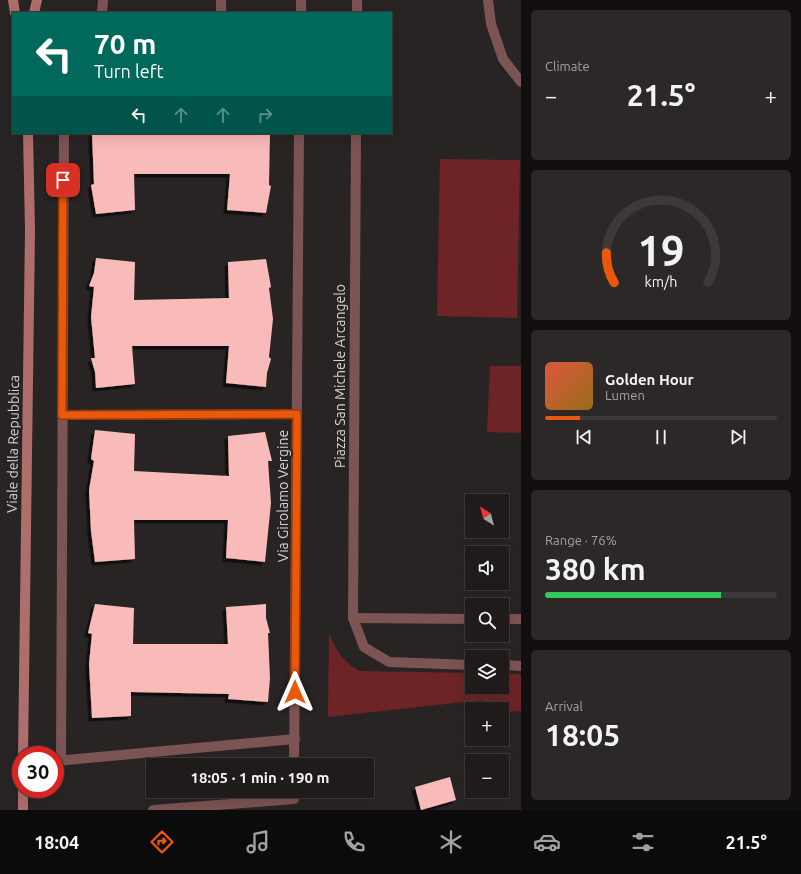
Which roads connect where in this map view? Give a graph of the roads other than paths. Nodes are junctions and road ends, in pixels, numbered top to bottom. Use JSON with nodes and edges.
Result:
{"nodes":[{"id":1,"x":13,"y":0,"type":"edge"},
{"id":2,"x":37,"y":0,"type":"edge"},
{"id":3,"x":103,"y":0,"type":"edge"},
{"id":4,"x":221,"y":0,"type":"edge"},
{"id":5,"x":301,"y":0,"type":"edge"},
{"id":6,"x":357,"y":0,"type":"edge"},
{"id":7,"x":488,"y":0,"type":"edge"},
{"id":8,"x":15,"y":12,"type":"edge"},
{"id":9,"x":34,"y":12,"type":"edge"},
{"id":10,"x":102,"y":12,"type":"edge"},
{"id":11,"x":221,"y":12,"type":"edge"},
{"id":12,"x":300,"y":12,"type":"edge"},
{"id":13,"x":357,"y":12,"type":"edge"},
{"id":14,"x":521,"y":82,"type":"edge"},
{"id":15,"x":28,"y":134,"type":"edge"},
{"id":16,"x":64,"y":134,"type":"edge"},
{"id":17,"x":300,"y":134,"type":"edge"},
{"id":18,"x":356,"y":134,"type":"edge"},
{"id":19,"x":297,"y":414,"type":"junction"},
{"id":20,"x":62,"y":415,"type":"junction"},
{"id":21,"x":352,"y":618,"type":"junction"},
{"id":22,"x":465,"y":619,"type":"edge"},
{"id":23,"x":509,"y":619,"type":"edge"},
{"id":24,"x":521,"y":619,"type":"edge"},
{"id":25,"x":465,"y":665,"type":"edge"},
{"id":26,"x":509,"y":665,"type":"edge"},
{"id":27,"x":521,"y":666,"type":"edge"},
{"id":28,"x":295,"y":739,"type":"junction"},
{"id":29,"x":23,"y":746,"type":"edge"},
{"id":30,"x":58,"y":746,"type":"edge"},
{"id":31,"x":294,"y":758,"type":"edge"},
{"id":32,"x":64,"y":760,"type":"edge"},
{"id":33,"x":23,"y":798,"type":"edge"},
{"id":34,"x":294,"y":798,"type":"edge"},
{"id":35,"x":23,"y":810,"type":"edge"},
{"id":36,"x":153,"y":810,"type":"edge"}],
"edges":[{"from":1,"to":8,"type":"main road"},
{"from":2,"to":9,"type":"main road"},
{"from":3,"to":10,"type":"street"},
{"from":4,"to":11,"type":"street"},
{"from":5,"to":12,"type":"street"},
{"from":6,"to":13,"type":"street"},
{"from":7,"to":14,"type":"street"},
{"from":15,"to":29,"type":"main road","name":"Viale della Repubblica"},
{"from":16,"to":20,"type":"street"},
{"from":17,"to":19,"type":"street","name":"Via Girolamo Vergine"},
{"from":18,"to":21,"type":"street","name":"Piazza San Michele Arcangelo"},
{"from":19,"to":20,"type":"street"},
{"from":19,"to":28,"type":"street","name":"Via Girolamo Vergine"},
{"from":20,"to":30,"type":"street"},
{"from":21,"to":22,"type":"street"},
{"from":21,"to":25,"type":"street"},
{"from":23,"to":24,"type":"street"},
{"from":26,"to":27,"type":"street"},
{"from":28,"to":31,"type":"street","name":"Via Girolamo Vergine"},
{"from":28,"to":32,"type":"street"},
{"from":33,"to":35,"type":"main road"},
{"from":34,"to":36,"type":"street"}]}
